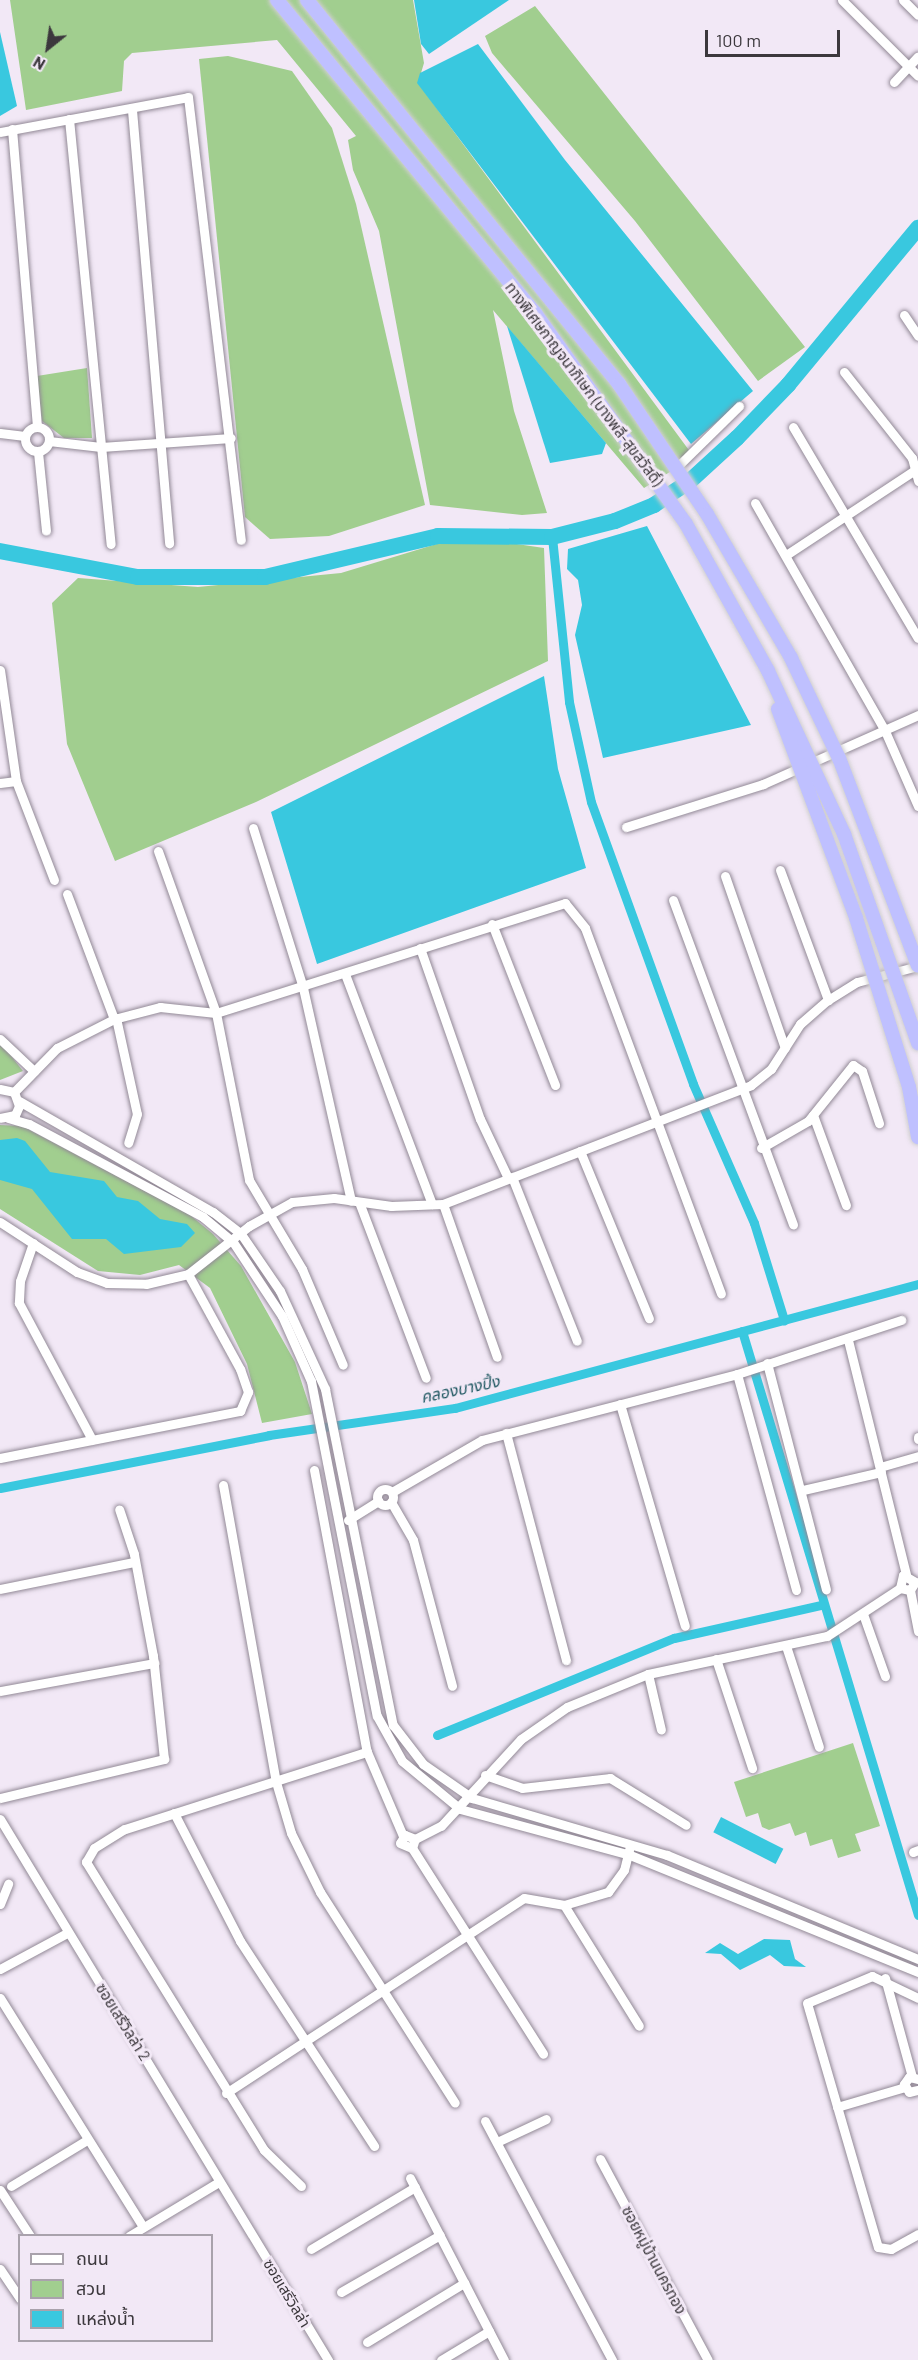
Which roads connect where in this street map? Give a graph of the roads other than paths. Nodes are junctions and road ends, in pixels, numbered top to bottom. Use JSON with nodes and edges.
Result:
{"nodes":[{"id":1,"x":277,"y":0,"type":"edge"},
{"id":2,"x":307,"y":0,"type":"edge"},
{"id":3,"x":842,"y":0,"type":"edge"},
{"id":4,"x":903,"y":0,"type":"edge"},
{"id":5,"x":918,"y":15,"type":"edge"},
{"id":6,"x":918,"y":56,"type":"edge"},
{"id":7,"x":908,"y":67,"type":"junction"},
{"id":8,"x":918,"y":76,"type":"edge"},
{"id":9,"x":894,"y":82,"type":"dead end"},
{"id":10,"x":132,"y":110,"type":"junction"},
{"id":11,"x":69,"y":119,"type":"junction"},
{"id":12,"x":12,"y":129,"type":"junction"},
{"id":13,"x":0,"y":132,"type":"edge"},
{"id":14,"x":904,"y":315,"type":"dead end"},
{"id":15,"x":918,"y":336,"type":"edge"},
{"id":16,"x":844,"y":372,"type":"dead end"},
{"id":17,"x":739,"y":406,"type":"dead end"},
{"id":18,"x":37,"y":427,"type":"junction"},
{"id":19,"x":793,"y":427,"type":"dead end"},
{"id":20,"x":0,"y":433,"type":"edge"},
{"id":21,"x":25,"y":436,"type":"junction"},
{"id":22,"x":231,"y":438,"type":"junction"},
{"id":23,"x":49,"y":441,"type":"junction"},
{"id":24,"x":162,"y":444,"type":"junction"},
{"id":25,"x":101,"y":447,"type":"junction"},
{"id":26,"x":38,"y":452,"type":"junction"},
{"id":27,"x":677,"y":467,"type":"junction"},
{"id":28,"x":915,"y":469,"type":"edge"},
{"id":29,"x":918,"y":481,"type":"edge"},
{"id":30,"x":755,"y":503,"type":"dead end"},
{"id":31,"x":849,"y":516,"type":"junction"},
{"id":32,"x":46,"y":531,"type":"dead end"},
{"id":33,"x":241,"y":540,"type":"dead end"},
{"id":34,"x":169,"y":543,"type":"dead end"},
{"id":35,"x":111,"y":544,"type":"dead end"},
{"id":36,"x":786,"y":555,"type":"junction"},
{"id":37,"x":918,"y":638,"type":"edge"},
{"id":38,"x":0,"y":670,"type":"edge"},
{"id":39,"x":768,"y":671,"type":"junction"},
{"id":40,"x":918,"y":715,"type":"edge"},
{"id":41,"x":885,"y":731,"type":"junction"},
{"id":42,"x":16,"y":781,"type":"junction"},
{"id":43,"x":0,"y":783,"type":"edge"},
{"id":44,"x":918,"y":806,"type":"edge"},
{"id":45,"x":626,"y":827,"type":"dead end"},
{"id":46,"x":253,"y":828,"type":"dead end"},
{"id":47,"x":158,"y":852,"type":"dead end"},
{"id":48,"x":780,"y":870,"type":"dead end"},
{"id":49,"x":725,"y":876,"type":"dead end"},
{"id":50,"x":54,"y":880,"type":"dead end"},
{"id":51,"x":67,"y":894,"type":"dead end"},
{"id":52,"x":673,"y":900,"type":"dead end"},
{"id":53,"x":492,"y":924,"type":"junction"},
{"id":54,"x":420,"y":948,"type":"junction"},
{"id":55,"x":918,"y":966,"type":"edge"},
{"id":56,"x":345,"y":974,"type":"junction"},
{"id":57,"x":303,"y":988,"type":"junction"},
{"id":58,"x":828,"y":1000,"type":"junction"},
{"id":59,"x":216,"y":1013,"type":"junction"},
{"id":60,"x":115,"y":1019,"type":"junction"},
{"id":61,"x":0,"y":1039,"type":"edge"},
{"id":62,"x":918,"y":1043,"type":"edge"},
{"id":63,"x":785,"y":1048,"type":"junction"},
{"id":64,"x":34,"y":1071,"type":"junction"},
{"id":65,"x":555,"y":1085,"type":"dead end"},
{"id":66,"x":0,"y":1089,"type":"edge"},
{"id":67,"x":743,"y":1089,"type":"junction"},
{"id":68,"x":14,"y":1092,"type":"junction"},
{"id":69,"x":19,"y":1101,"type":"junction"},
{"id":70,"x":813,"y":1115,"type":"junction"},
{"id":71,"x":4,"y":1118,"type":"edge"},
{"id":72,"x":655,"y":1122,"type":"junction"},
{"id":73,"x":879,"y":1123,"type":"dead end"},
{"id":74,"x":918,"y":1137,"type":"edge"},
{"id":75,"x":128,"y":1143,"type":"dead end"},
{"id":76,"x":761,"y":1148,"type":"junction"},
{"id":77,"x":580,"y":1151,"type":"junction"},
{"id":78,"x":510,"y":1177,"type":"junction"},
{"id":79,"x":355,"y":1201,"type":"junction"},
{"id":80,"x":432,"y":1204,"type":"junction"},
{"id":81,"x":443,"y":1204,"type":"junction"},
{"id":82,"x":846,"y":1205,"type":"dead end"},
{"id":83,"x":268,"y":1213,"type":"junction"},
{"id":84,"x":0,"y":1222,"type":"edge"},
{"id":85,"x":792,"y":1224,"type":"dead end"},
{"id":86,"x":242,"y":1234,"type":"junction"},
{"id":87,"x":233,"y":1242,"type":"junction"},
{"id":88,"x":33,"y":1243,"type":"junction"},
{"id":89,"x":188,"y":1274,"type":"junction"},
{"id":90,"x":721,"y":1294,"type":"dead end"},
{"id":91,"x":649,"y":1318,"type":"dead end"},
{"id":92,"x":901,"y":1320,"type":"dead end"},
{"id":93,"x":848,"y":1340,"type":"junction"},
{"id":94,"x":577,"y":1341,"type":"dead end"},
{"id":95,"x":497,"y":1357,"type":"dead end"},
{"id":96,"x":765,"y":1364,"type":"junction"},
{"id":97,"x":343,"y":1365,"type":"dead end"},
{"id":98,"x":739,"y":1373,"type":"junction"},
{"id":99,"x":426,"y":1377,"type":"dead end"},
{"id":100,"x":620,"y":1404,"type":"junction"},
{"id":101,"x":506,"y":1433,"type":"junction"},
{"id":102,"x":92,"y":1440,"type":"junction"},
{"id":103,"x":918,"y":1455,"type":"edge"},
{"id":104,"x":0,"y":1458,"type":"edge"},
{"id":105,"x":881,"y":1469,"type":"junction"},
{"id":106,"x":314,"y":1470,"type":"dead end"},
{"id":107,"x":223,"y":1485,"type":"dead end"},
{"id":108,"x":803,"y":1490,"type":"junction"},
{"id":109,"x":391,"y":1497,"type":"junction"},
{"id":110,"x":379,"y":1501,"type":"junction"},
{"id":111,"x":119,"y":1509,"type":"dead end"},
{"id":112,"x":351,"y":1518,"type":"junction"},
{"id":113,"x":338,"y":1524,"type":"junction"},
{"id":114,"x":134,"y":1562,"type":"junction"},
{"id":115,"x":826,"y":1588,"type":"dead end"},
{"id":116,"x":0,"y":1589,"type":"edge"},
{"id":117,"x":905,"y":1589,"type":"junction"},
{"id":118,"x":796,"y":1590,"type":"dead end"},
{"id":119,"x":863,"y":1614,"type":"junction"},
{"id":120,"x":685,"y":1626,"type":"dead end"},
{"id":121,"x":918,"y":1631,"type":"edge"},
{"id":122,"x":786,"y":1646,"type":"junction"},
{"id":123,"x":716,"y":1659,"type":"junction"},
{"id":124,"x":566,"y":1660,"type":"dead end"},
{"id":125,"x":154,"y":1664,"type":"junction"},
{"id":126,"x":648,"y":1674,"type":"junction"},
{"id":127,"x":885,"y":1676,"type":"dead end"},
{"id":128,"x":452,"y":1686,"type":"dead end"},
{"id":129,"x":0,"y":1691,"type":"edge"},
{"id":130,"x":661,"y":1730,"type":"dead end"},
{"id":131,"x":819,"y":1747,"type":"dead end"},
{"id":132,"x":367,"y":1752,"type":"junction"},
{"id":133,"x":752,"y":1768,"type":"dead end"},
{"id":134,"x":485,"y":1775,"type":"junction"},
{"id":135,"x":276,"y":1782,"type":"junction"},
{"id":136,"x":0,"y":1798,"type":"edge"},
{"id":137,"x":472,"y":1798,"type":"junction"},
{"id":138,"x":460,"y":1809,"type":"junction"},
{"id":139,"x":174,"y":1813,"type":"junction"},
{"id":140,"x":0,"y":1819,"type":"edge"},
{"id":141,"x":686,"y":1825,"type":"dead end"},
{"id":142,"x":628,"y":1842,"type":"junction"},
{"id":143,"x":413,"y":1844,"type":"junction"},
{"id":144,"x":630,"y":1855,"type":"junction"},
{"id":145,"x":8,"y":1884,"type":"dead end"},
{"id":146,"x":0,"y":1904,"type":"edge"},
{"id":147,"x":564,"y":1905,"type":"junction"},
{"id":148,"x":67,"y":1933,"type":"junction"},
{"id":149,"x":467,"y":1935,"type":"junction"},
{"id":150,"x":918,"y":1959,"type":"edge"},
{"id":151,"x":0,"y":1969,"type":"edge"},
{"id":152,"x":918,"y":1972,"type":"edge"},
{"id":153,"x":885,"y":1978,"type":"junction"},
{"id":154,"x":383,"y":1991,"type":"junction"},
{"id":155,"x":0,"y":1998,"type":"edge"},
{"id":156,"x":918,"y":1998,"type":"edge"},
{"id":157,"x":639,"y":2026,"type":"dead end"},
{"id":158,"x":307,"y":2041,"type":"junction"},
{"id":159,"x":543,"y":2054,"type":"dead end"},
{"id":160,"x":915,"y":2078,"type":"edge"},
{"id":161,"x":905,"y":2086,"type":"junction"},
{"id":162,"x":226,"y":2093,"type":"junction"},
{"id":163,"x":917,"y":2093,"type":"edge"},
{"id":164,"x":455,"y":2103,"type":"dead end"},
{"id":165,"x":837,"y":2107,"type":"junction"},
{"id":166,"x":546,"y":2119,"type":"dead end"},
{"id":167,"x":485,"y":2121,"type":"dead end"},
{"id":168,"x":87,"y":2140,"type":"junction"},
{"id":169,"x":497,"y":2142,"type":"junction"},
{"id":170,"x":374,"y":2146,"type":"dead end"},
{"id":171,"x":600,"y":2159,"type":"dead end"},
{"id":172,"x":410,"y":2178,"type":"dead end"},
{"id":173,"x":219,"y":2182,"type":"junction"},
{"id":174,"x":11,"y":2186,"type":"dead end"},
{"id":175,"x":301,"y":2186,"type":"dead end"},
{"id":176,"x":415,"y":2187,"type":"junction"},
{"id":177,"x":0,"y":2190,"type":"edge"},
{"id":178,"x":246,"y":2226,"type":"joint"},
{"id":179,"x":143,"y":2228,"type":"junction"},
{"id":180,"x":29,"y":2234,"type":"edge"},
{"id":181,"x":131,"y":2234,"type":"edge"},
{"id":182,"x":918,"y":2234,"type":"edge"},
{"id":183,"x":440,"y":2235,"type":"junction"},
{"id":184,"x":311,"y":2249,"type":"dead end"},
{"id":185,"x":0,"y":2269,"type":"edge"},
{"id":186,"x":464,"y":2283,"type":"junction"},
{"id":187,"x":341,"y":2292,"type":"dead end"},
{"id":188,"x":18,"y":2296,"type":"edge"},
{"id":189,"x":489,"y":2331,"type":"junction"},
{"id":190,"x":367,"y":2342,"type":"dead end"},
{"id":191,"x":328,"y":2360,"type":"edge"},
{"id":192,"x":441,"y":2360,"type":"edge"},
{"id":193,"x":504,"y":2360,"type":"edge"},
{"id":194,"x":612,"y":2360,"type":"edge"},
{"id":195,"x":708,"y":2360,"type":"edge"}],
"edges":[{"from":1,"to":39,"type":"highway","name":"ทางพิเศษกาญจนาภิเษก (บางพลี-สุขสวัสดิ์)","bridge":true},
{"from":2,"to":27,"type":"highway","name":"ทางพิเศษกาญจนาภิเษก (บางพลี-สุขสวัสดิ์)","bridge":true},
{"from":3,"to":7,"type":"street"},
{"from":4,"to":5,"type":"street"},
{"from":6,"to":7,"type":"street"},
{"from":7,"to":8,"type":"street"},
{"from":7,"to":9,"type":"street"},
{"from":10,"to":11,"type":"street"},
{"from":10,"to":22,"type":"street"},
{"from":10,"to":24,"type":"street"},
{"from":11,"to":12,"type":"street"},
{"from":11,"to":25,"type":"street"},
{"from":12,"to":13,"type":"street"},
{"from":12,"to":18,"type":"street"},
{"from":14,"to":15,"type":"street"},
{"from":16,"to":28,"type":"street"},
{"from":17,"to":27,"type":"street"},
{"from":18,"to":21,"type":"street"},
{"from":18,"to":23,"type":"street"},
{"from":19,"to":31,"type":"street"},
{"from":20,"to":21,"type":"street"},
{"from":21,"to":26,"type":"street"},
{"from":22,"to":24,"type":"street"},
{"from":22,"to":33,"type":"street"},
{"from":23,"to":25,"type":"street"},
{"from":23,"to":26,"type":"street"},
{"from":24,"to":25,"type":"street"},
{"from":24,"to":34,"type":"street"},
{"from":25,"to":35,"type":"street"},
{"from":26,"to":32,"type":"street"},
{"from":27,"to":55,"type":"highway","name":"ทางพิเศษกาญจนาภิเษก (บางพลี-สุขสวัสดิ์)","bridge":true},
{"from":28,"to":29,"type":"street"},
{"from":28,"to":31,"type":"street"},
{"from":30,"to":36,"type":"street"},
{"from":31,"to":36,"type":"street"},
{"from":31,"to":37,"type":"street"},
{"from":36,"to":41,"type":"street"},
{"from":38,"to":42,"type":"street"},
{"from":39,"to":62,"type":"highway","name":"ทางพิเศษกาญจนาภิเษก (บางพลี-สุขสวัสดิ์)","bridge":true},
{"from":39,"to":74,"type":"highway","bridge":true},
{"from":40,"to":41,"type":"street"},
{"from":41,"to":44,"type":"street"},
{"from":41,"to":45,"type":"street"},
{"from":42,"to":43,"type":"street"},
{"from":42,"to":50,"type":"street"},
{"from":46,"to":57,"type":"street"},
{"from":47,"to":59,"type":"street"},
{"from":48,"to":58,"type":"street"},
{"from":49,"to":63,"type":"street"},
{"from":51,"to":60,"type":"street"},
{"from":52,"to":67,"type":"street"},
{"from":53,"to":54,"type":"street"},
{"from":53,"to":65,"type":"street"},
{"from":53,"to":72,"type":"street"},
{"from":54,"to":56,"type":"street"},
{"from":54,"to":78,"type":"street"},
{"from":55,"to":58,"type":"street"},
{"from":56,"to":57,"type":"street"},
{"from":56,"to":80,"type":"street"},
{"from":57,"to":59,"type":"street"},
{"from":57,"to":79,"type":"street"},
{"from":58,"to":63,"type":"street"},
{"from":59,"to":60,"type":"street"},
{"from":59,"to":83,"type":"street"},
{"from":60,"to":64,"type":"street"},
{"from":60,"to":75,"type":"street"},
{"from":61,"to":64,"type":"street"},
{"from":63,"to":67,"type":"street"},
{"from":64,"to":68,"type":"street"},
{"from":66,"to":68,"type":"street"},
{"from":67,"to":72,"type":"street"},
{"from":67,"to":76,"type":"street"},
{"from":68,"to":69,"type":"street"},
{"from":69,"to":71,"type":"street"},
{"from":69,"to":86,"type":"street"},
{"from":70,"to":73,"type":"street"},
{"from":70,"to":76,"type":"street"},
{"from":70,"to":82,"type":"street"},
{"from":71,"to":87,"type":"street"},
{"from":72,"to":77,"type":"street"},
{"from":72,"to":90,"type":"street"},
{"from":76,"to":85,"type":"street"},
{"from":77,"to":78,"type":"street"},
{"from":77,"to":91,"type":"street"},
{"from":78,"to":81,"type":"street"},
{"from":78,"to":94,"type":"street"},
{"from":79,"to":80,"type":"street"},
{"from":79,"to":83,"type":"street"},
{"from":79,"to":99,"type":"street"},
{"from":80,"to":81,"type":"street"},
{"from":81,"to":95,"type":"street"},
{"from":83,"to":86,"type":"street"},
{"from":83,"to":97,"type":"street"},
{"from":84,"to":88,"type":"street"},
{"from":86,"to":87,"type":"street"},
{"from":86,"to":112,"type":"street"},
{"from":87,"to":89,"type":"street"},
{"from":87,"to":113,"type":"street"},
{"from":88,"to":89,"type":"street"},
{"from":88,"to":102,"type":"street"},
{"from":89,"to":102,"type":"street"},
{"from":92,"to":93,"type":"street"},
{"from":93,"to":96,"type":"street"},
{"from":93,"to":105,"type":"street"},
{"from":96,"to":98,"type":"street"},
{"from":96,"to":108,"type":"street"},
{"from":98,"to":100,"type":"street"},
{"from":98,"to":118,"type":"street"},
{"from":100,"to":101,"type":"street"},
{"from":100,"to":120,"type":"street"},
{"from":101,"to":109,"type":"street"},
{"from":101,"to":124,"type":"street"},
{"from":102,"to":104,"type":"street"},
{"from":103,"to":105,"type":"street"},
{"from":105,"to":108,"type":"street"},
{"from":105,"to":117,"type":"street"},
{"from":106,"to":132,"type":"street"},
{"from":107,"to":135,"type":"street"},
{"from":108,"to":115,"type":"street"},
{"from":109,"to":110,"type":"street"},
{"from":109,"to":110,"type":"street"},
{"from":109,"to":128,"type":"street"},
{"from":110,"to":112,"type":"street"},
{"from":111,"to":114,"type":"street"},
{"from":112,"to":113,"type":"street"},
{"from":112,"to":137,"type":"street"},
{"from":113,"to":138,"type":"street"},
{"from":114,"to":116,"type":"street"},
{"from":114,"to":125,"type":"street"},
{"from":117,"to":119,"type":"street"},
{"from":117,"to":121,"type":"street"},
{"from":119,"to":122,"type":"street"},
{"from":119,"to":127,"type":"street"},
{"from":122,"to":123,"type":"street"},
{"from":122,"to":131,"type":"street"},
{"from":123,"to":126,"type":"street"},
{"from":123,"to":133,"type":"street"},
{"from":125,"to":129,"type":"street"},
{"from":125,"to":136,"type":"street"},
{"from":126,"to":130,"type":"street"},
{"from":126,"to":134,"type":"street"},
{"from":132,"to":135,"type":"street"},
{"from":132,"to":143,"type":"street"},
{"from":134,"to":137,"type":"street"},
{"from":134,"to":141,"type":"street"},
{"from":135,"to":139,"type":"street"},
{"from":135,"to":154,"type":"street"},
{"from":137,"to":138,"type":"street"},
{"from":137,"to":142,"type":"street"},
{"from":138,"to":143,"type":"street"},
{"from":138,"to":144,"type":"street"},
{"from":139,"to":158,"type":"street"},
{"from":139,"to":162,"type":"street"},
{"from":140,"to":148,"type":"street","name":"ซอยเสรีวิลล่า 2"},
{"from":142,"to":144,"type":"street"},
{"from":142,"to":150,"type":"street"},
{"from":143,"to":149,"type":"street"},
{"from":144,"to":147,"type":"street"},
{"from":144,"to":152,"type":"street"},
{"from":145,"to":146,"type":"street"},
{"from":147,"to":149,"type":"street"},
{"from":147,"to":157,"type":"street"},
{"from":148,"to":151,"type":"street"},
{"from":148,"to":173,"type":"street","name":"ซอยเสรีวิลล่า 2"},
{"from":149,"to":154,"type":"street"},
{"from":149,"to":159,"type":"street"},
{"from":153,"to":156,"type":"street"},
{"from":153,"to":160,"type":"street"},
{"from":153,"to":165,"type":"street"},
{"from":154,"to":158,"type":"street"},
{"from":154,"to":164,"type":"street"},
{"from":155,"to":168,"type":"street"},
{"from":158,"to":162,"type":"street"},
{"from":158,"to":170,"type":"street"},
{"from":160,"to":161,"type":"street"},
{"from":161,"to":163,"type":"street"},
{"from":161,"to":165,"type":"street"},
{"from":162,"to":175,"type":"street"},
{"from":165,"to":182,"type":"street"},
{"from":166,"to":169,"type":"street"},
{"from":167,"to":169,"type":"street"},
{"from":168,"to":174,"type":"street"},
{"from":168,"to":179,"type":"street"},
{"from":169,"to":194,"type":"street"},
{"from":171,"to":195,"type":"street","name":"ซอยหมู่บ้านนครทอง"},
{"from":172,"to":176,"type":"street"},
{"from":173,"to":178,"type":"street","name":"ซอยเสรีวิลล่า 2"},
{"from":173,"to":179,"type":"street"},
{"from":176,"to":183,"type":"street"},
{"from":176,"to":184,"type":"street"},
{"from":177,"to":180,"type":"street"},
{"from":178,"to":191,"type":"street","name":"ซอยเสรีวิลล่า"},
{"from":179,"to":181,"type":"street"},
{"from":183,"to":186,"type":"street"},
{"from":183,"to":187,"type":"street"},
{"from":185,"to":188,"type":"street"},
{"from":186,"to":189,"type":"street"},
{"from":186,"to":190,"type":"street"},
{"from":189,"to":192,"type":"street"},
{"from":189,"to":193,"type":"street"}]}
